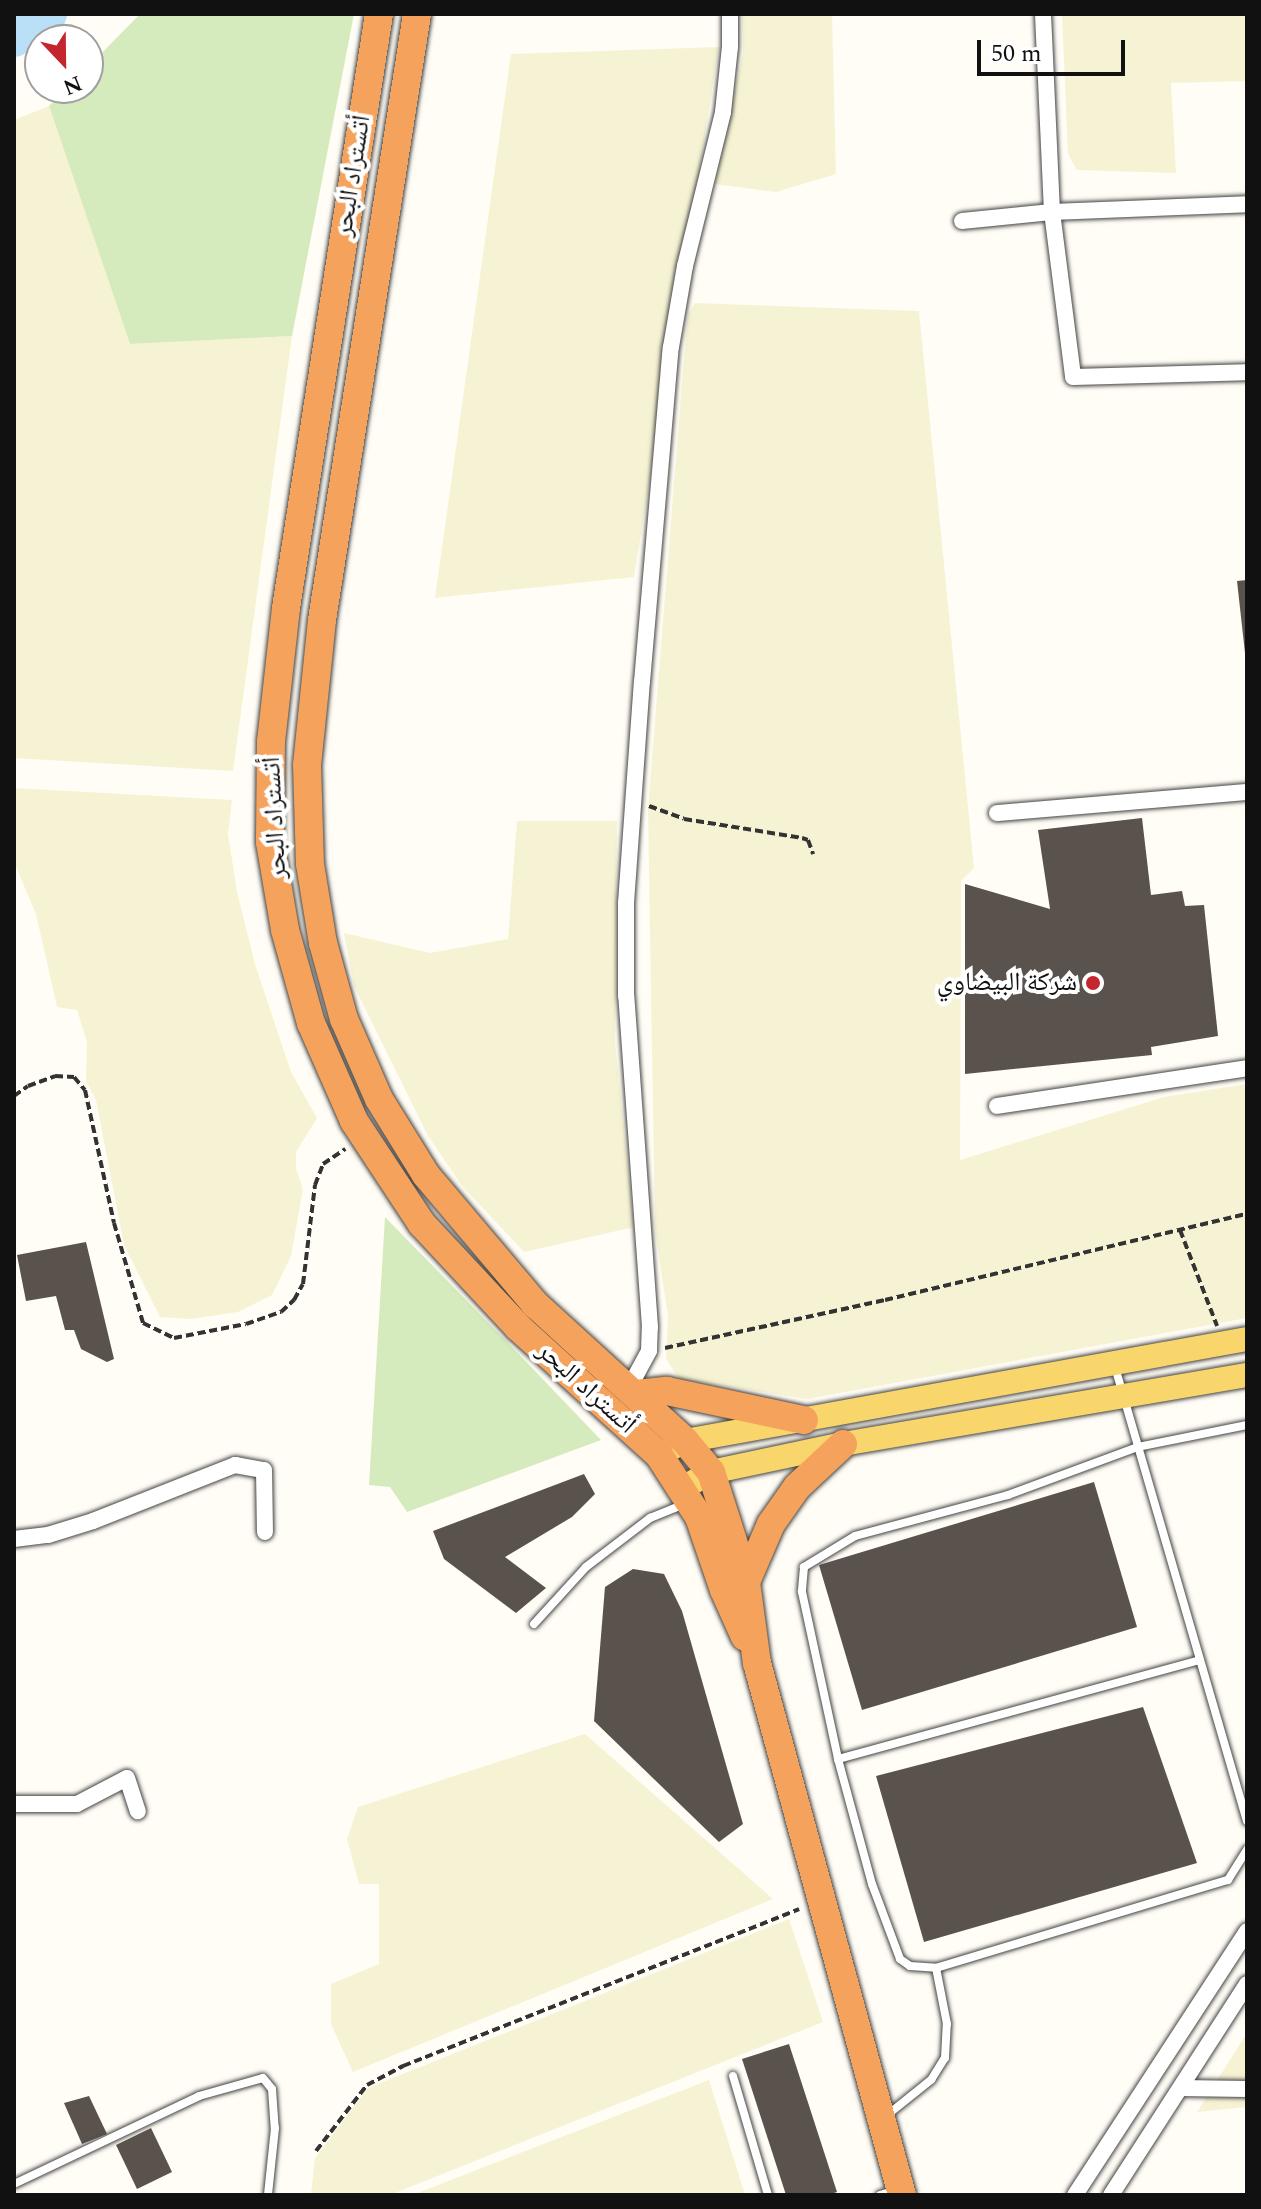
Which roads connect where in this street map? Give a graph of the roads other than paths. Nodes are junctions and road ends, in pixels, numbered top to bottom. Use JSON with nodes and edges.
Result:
{"nodes":[{"id":1,"x":379,"y":14,"type":"edge"},
{"id":2,"x":417,"y":14,"type":"edge"},
{"id":3,"x":730,"y":14,"type":"edge"},
{"id":4,"x":1043,"y":14,"type":"edge"},
{"id":5,"x":1247,"y":204,"type":"edge"},
{"id":6,"x":1052,"y":212,"type":"junction"},
{"id":7,"x":962,"y":221,"type":"dead end"},
{"id":8,"x":1247,"y":372,"type":"edge"},
{"id":9,"x":1247,"y":792,"type":"edge"},
{"id":10,"x":997,"y":813,"type":"dead end"},
{"id":11,"x":1247,"y":1068,"type":"edge"},
{"id":12,"x":997,"y":1106,"type":"dead end"},
{"id":13,"x":1235,"y":1341,"type":"edge"},
{"id":14,"x":1113,"y":1362,"type":"junction"},
{"id":15,"x":1247,"y":1375,"type":"edge"},
{"id":16,"x":633,"y":1391,"type":"junction"},
{"id":17,"x":1124,"y":1399,"type":"junction"},
{"id":18,"x":804,"y":1420,"type":"junction"},
{"id":19,"x":1247,"y":1425,"type":"edge"},
{"id":20,"x":685,"y":1441,"type":"junction"},
{"id":21,"x":843,"y":1444,"type":"junction"},
{"id":22,"x":1138,"y":1447,"type":"junction"},
{"id":23,"x":659,"y":1455,"type":"junction"},
{"id":24,"x":711,"y":1472,"type":"junction"},
{"id":25,"x":686,"y":1495,"type":"junction"},
{"id":26,"x":265,"y":1532,"type":"dead end"},
{"id":27,"x":14,"y":1539,"type":"edge"},
{"id":28,"x":746,"y":1582,"type":"junction"},
{"id":29,"x":534,"y":1624,"type":"dead end"},
{"id":30,"x":1200,"y":1660,"type":"junction"},
{"id":31,"x":757,"y":1663,"type":"junction"},
{"id":32,"x":838,"y":1759,"type":"junction"},
{"id":33,"x":14,"y":1804,"type":"edge"},
{"id":34,"x":138,"y":1811,"type":"dead end"},
{"id":35,"x":1247,"y":1821,"type":"edge"},
{"id":36,"x":1247,"y":1849,"type":"edge"},
{"id":37,"x":1247,"y":1931,"type":"edge"},
{"id":38,"x":936,"y":1968,"type":"junction"},
{"id":39,"x":1247,"y":1984,"type":"edge"},
{"id":40,"x":733,"y":2076,"type":"dead end"},
{"id":41,"x":1181,"y":2088,"type":"junction"},
{"id":42,"x":1247,"y":2089,"type":"edge"},
{"id":43,"x":883,"y":2118,"type":"junction"},
{"id":44,"x":14,"y":2184,"type":"edge"},
{"id":45,"x":894,"y":2193,"type":"edge"},
{"id":46,"x":268,"y":2195,"type":"edge"},
{"id":47,"x":768,"y":2195,"type":"edge"},
{"id":48,"x":1075,"y":2195,"type":"edge"},
{"id":49,"x":1111,"y":2195,"type":"edge"}],
"edges":[{"from":1,"to":23,"type":"highway","name":"أتستراد البحر"},
{"from":2,"to":16,"type":"highway","name":"أتستراد البحر"},
{"from":3,"to":16,"type":"street"},
{"from":4,"to":6,"type":"street"},
{"from":5,"to":6,"type":"street"},
{"from":6,"to":7,"type":"street"},
{"from":6,"to":8,"type":"street"},
{"from":9,"to":10,"type":"street"},
{"from":11,"to":12,"type":"street"},
{"from":13,"to":14,"type":"main road"},
{"from":14,"to":17,"type":"lane"},
{"from":14,"to":18,"type":"main road"},
{"from":15,"to":17,"type":"main road"},
{"from":16,"to":18,"type":"highway"},
{"from":16,"to":20,"type":"highway","name":"أتستراد البحر"},
{"from":17,"to":21,"type":"main road"},
{"from":17,"to":22,"type":"lane"},
{"from":18,"to":20,"type":"main road"},
{"from":19,"to":22,"type":"lane"},
{"from":20,"to":23,"type":"main road"},
{"from":20,"to":24,"type":"highway","name":"أتستراد البحر"},
{"from":21,"to":24,"type":"main road"},
{"from":21,"to":28,"type":"highway"},
{"from":22,"to":30,"type":"lane"},
{"from":22,"to":32,"type":"lane"},
{"from":23,"to":25,"type":"highway","name":"أتستراد البحر"},
{"from":24,"to":25,"type":"main road"},
{"from":24,"to":28,"type":"highway"},
{"from":25,"to":29,"type":"lane"},
{"from":25,"to":31,"type":"highway","name":"أتستراد البحر"},
{"from":26,"to":27,"type":"street"},
{"from":28,"to":31,"type":"highway"},
{"from":30,"to":32,"type":"lane"},
{"from":30,"to":35,"type":"lane"},
{"from":31,"to":43,"type":"highway"},
{"from":32,"to":38,"type":"lane"},
{"from":33,"to":34,"type":"street"},
{"from":36,"to":38,"type":"lane"},
{"from":37,"to":48,"type":"street"},
{"from":38,"to":43,"type":"lane"},
{"from":39,"to":41,"type":"street"},
{"from":40,"to":47,"type":"lane"},
{"from":41,"to":42,"type":"street"},
{"from":41,"to":49,"type":"street"},
{"from":43,"to":45,"type":"highway"},
{"from":44,"to":46,"type":"lane"}]}
